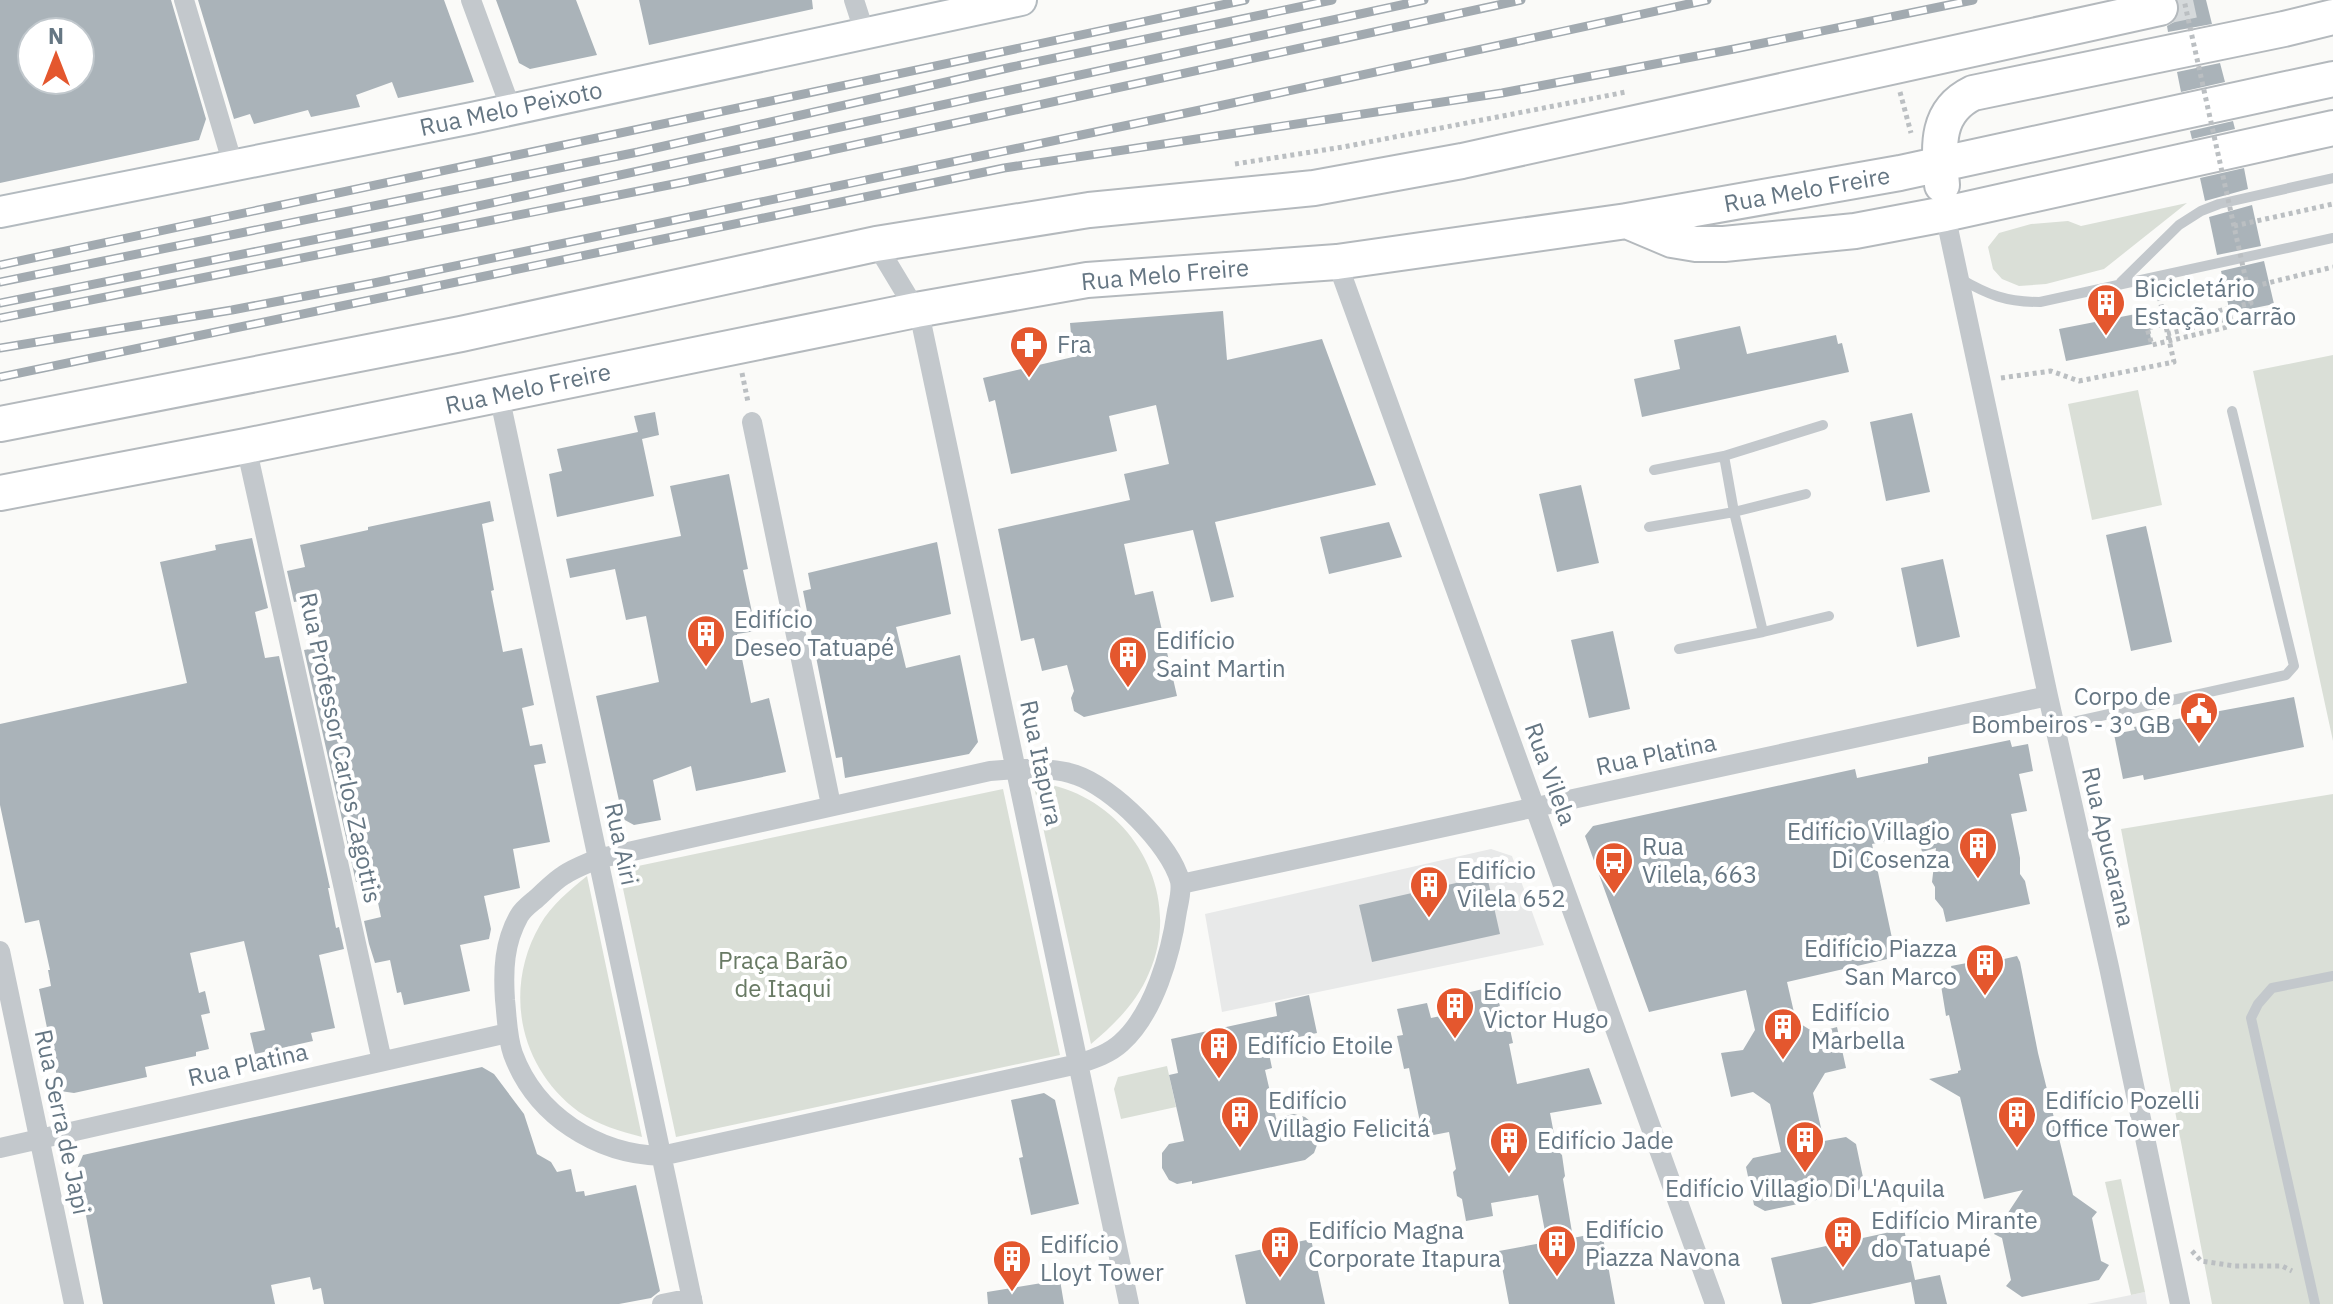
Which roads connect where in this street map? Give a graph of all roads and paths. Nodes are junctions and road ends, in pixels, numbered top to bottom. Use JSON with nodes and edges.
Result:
{"nodes":[{"id":1,"x":184,"y":0,"type":"edge"},
{"id":2,"x":471,"y":0,"type":"edge"},
{"id":3,"x":854,"y":0,"type":"edge"},
{"id":4,"x":1021,"y":0,"type":"edge"},
{"id":5,"x":2172,"y":4,"type":"edge"},
{"id":6,"x":2333,"y":17,"type":"edge"},
{"id":7,"x":865,"y":34,"type":"junction"},
{"id":8,"x":2333,"y":79,"type":"edge"},
{"id":9,"x":511,"y":109,"type":"junction"},
{"id":10,"x":2333,"y":128,"type":"edge"},
{"id":11,"x":1941,"y":164,"type":"junction"},
{"id":12,"x":233,"y":165,"type":"junction"},
{"id":13,"x":2333,"y":178,"type":"edge"},
{"id":14,"x":2333,"y":204,"type":"edge"},
{"id":15,"x":0,"y":212,"type":"edge"},
{"id":16,"x":1945,"y":214,"type":"junction"},
{"id":17,"x":1627,"y":221,"type":"junction"},
{"id":18,"x":2234,"y":226,"type":"junction"},
{"id":19,"x":2333,"y":238,"type":"edge"},
{"id":20,"x":876,"y":244,"type":"junction"},
{"id":21,"x":1337,"y":262,"type":"junction"},
{"id":22,"x":2333,"y":267,"type":"edge"},
{"id":23,"x":2154,"y":276,"type":"junction"},
{"id":24,"x":1958,"y":277,"type":"junction"},
{"id":25,"x":2120,"y":284,"type":"junction"},
{"id":26,"x":2247,"y":288,"type":"junction"},
{"id":27,"x":916,"y":310,"type":"junction"},
{"id":28,"x":461,"y":334,"type":"junction"},
{"id":29,"x":2167,"y":334,"type":"junction"},
{"id":30,"x":736,"y":346,"type":"junction"},
{"id":31,"x":1980,"y":381,"type":"junction"},
{"id":32,"x":499,"y":395,"type":"junction"},
{"id":33,"x":2232,"y":411,"type":"dead end"},
{"id":34,"x":752,"y":422,"type":"joint"},
{"id":35,"x":0,"y":424,"type":"edge"},
{"id":36,"x":1823,"y":425,"type":"dead end"},
{"id":37,"x":0,"y":442,"type":"edge"},
{"id":38,"x":246,"y":446,"type":"junction"},
{"id":39,"x":1724,"y":456,"type":"junction"},
{"id":40,"x":1654,"y":470,"type":"dead end"},
{"id":41,"x":0,"y":493,"type":"edge"},
{"id":42,"x":1806,"y":494,"type":"dead end"},
{"id":43,"x":1734,"y":512,"type":"junction"},
{"id":44,"x":1649,"y":527,"type":"dead end"},
{"id":45,"x":1829,"y":616,"type":"dead end"},
{"id":46,"x":1763,"y":632,"type":"junction"},
{"id":47,"x":1679,"y":649,"type":"dead end"},
{"id":48,"x":2048,"y":696,"type":"junction"},
{"id":49,"x":2055,"y":726,"type":"junction"},
{"id":50,"x":1016,"y":769,"type":"junction"},
{"id":51,"x":831,"y":805,"type":"junction"},
{"id":52,"x":1534,"y":808,"type":"junction"},
{"id":53,"x":597,"y":859,"type":"junction"},
{"id":54,"x":1181,"y":884,"type":"junction"},
{"id":55,"x":0,"y":951,"type":"edge"},
{"id":56,"x":2333,"y":976,"type":"edge"},
{"id":57,"x":508,"y":1033,"type":"junction"},
{"id":58,"x":382,"y":1061,"type":"junction"},
{"id":59,"x":1078,"y":1064,"type":"junction"},
{"id":60,"x":39,"y":1139,"type":"junction"},
{"id":61,"x":0,"y":1148,"type":"edge"},
{"id":62,"x":661,"y":1156,"type":"junction"},
{"id":63,"x":2169,"y":1246,"type":"junction"},
{"id":64,"x":2310,"y":1279,"type":"junction"},
{"id":65,"x":693,"y":1301,"type":"edge"},
{"id":66,"x":74,"y":1304,"type":"edge"},
{"id":67,"x":662,"y":1304,"type":"edge"},
{"id":68,"x":1129,"y":1304,"type":"edge"},
{"id":69,"x":1715,"y":1304,"type":"edge"},
{"id":70,"x":2180,"y":1304,"type":"edge"},
{"id":71,"x":2315,"y":1304,"type":"edge"}],
"edges":[{"from":1,"to":12,"type":"street"},
{"from":2,"to":9,"type":"street"},
{"from":3,"to":7,"type":"street"},
{"from":4,"to":7,"type":"main road","name":"Rua Melo Peixoto"},
{"from":5,"to":18,"type":"path","bridge":true},
{"from":5,"to":20,"type":"highway"},
{"from":6,"to":11,"type":"highway"},
{"from":7,"to":9,"type":"main road","name":"Rua Melo Peixoto"},
{"from":8,"to":11,"type":"highway","name":"Rua Melo Freire"},
{"from":9,"to":12,"type":"main road","name":"Rua Melo Peixoto"},
{"from":10,"to":16,"type":"highway"},
{"from":11,"to":16,"type":"highway"},
{"from":11,"to":17,"type":"highway","name":"Rua Melo Freire"},
{"from":12,"to":15,"type":"main road","name":"Rua Melo Peixoto"},
{"from":13,"to":25,"type":"lane"},
{"from":14,"to":18,"type":"path"},
{"from":16,"to":17,"type":"highway"},
{"from":16,"to":24,"type":"street","name":"Rua Apucarana"},
{"from":17,"to":21,"type":"highway","name":"Rua Melo Freire"},
{"from":18,"to":26,"type":"path","bridge":true},
{"from":19,"to":23,"type":"lane"},
{"from":20,"to":27,"type":"street","name":"Rua Itapura"},
{"from":20,"to":28,"type":"highway"},
{"from":21,"to":27,"type":"highway","name":"Rua Melo Freire"},
{"from":21,"to":52,"type":"street","name":"Rua Vilela"},
{"from":22,"to":26,"type":"path"},
{"from":23,"to":25,"type":"lane"},
{"from":23,"to":29,"type":"path"},
{"from":24,"to":25,"type":"lane"},
{"from":24,"to":31,"type":"street","name":"Rua Apucarana"},
{"from":26,"to":29,"type":"path","bridge":true},
{"from":27,"to":30,"type":"highway","name":"Rua Melo Freire"},
{"from":27,"to":50,"type":"street","name":"Rua Itapura"},
{"from":28,"to":35,"type":"highway"},
{"from":28,"to":37,"type":"highway"},
{"from":29,"to":31,"type":"path"},
{"from":30,"to":32,"type":"highway","name":"Rua Melo Freire"},
{"from":30,"to":34,"type":"path"},
{"from":31,"to":48,"type":"street","name":"Rua Apucarana"},
{"from":32,"to":38,"type":"highway","name":"Rua Melo Freire"},
{"from":32,"to":53,"type":"street","name":"Rua Airi"},
{"from":33,"to":49,"type":"lane"},
{"from":34,"to":51,"type":"street"},
{"from":36,"to":39,"type":"lane"},
{"from":38,"to":41,"type":"highway","name":"Rua Melo Freire"},
{"from":38,"to":58,"type":"street","name":"Rua Professor Carlos Zagottis"},
{"from":39,"to":40,"type":"lane"},
{"from":39,"to":43,"type":"lane"},
{"from":42,"to":43,"type":"lane"},
{"from":43,"to":44,"type":"lane"},
{"from":43,"to":46,"type":"lane"},
{"from":45,"to":46,"type":"lane"},
{"from":46,"to":47,"type":"lane"},
{"from":48,"to":49,"type":"street","name":"Rua Apucarana"},
{"from":48,"to":52,"type":"street","name":"Rua Platina"},
{"from":49,"to":63,"type":"street","name":"Rua Apucarana"},
{"from":50,"to":51,"type":"street"},
{"from":50,"to":54,"type":"street"},
{"from":50,"to":59,"type":"street","name":"Rua Itapura"},
{"from":51,"to":53,"type":"street"},
{"from":52,"to":54,"type":"street","name":"Rua Platina"},
{"from":52,"to":69,"type":"street","name":"Rua Vilela"},
{"from":53,"to":57,"type":"street"},
{"from":53,"to":62,"type":"street","name":"Rua Airi"},
{"from":54,"to":59,"type":"street"},
{"from":55,"to":60,"type":"street","name":"Rua Serra de Japi"},
{"from":56,"to":64,"type":"lane"},
{"from":57,"to":58,"type":"street","name":"Rua Platina"},
{"from":57,"to":62,"type":"street"},
{"from":58,"to":60,"type":"street","name":"Rua Platina"},
{"from":59,"to":62,"type":"street"},
{"from":59,"to":68,"type":"street","name":"Rua Itapura"},
{"from":60,"to":61,"type":"street","name":"Rua Platina"},
{"from":60,"to":66,"type":"street","name":"Rua Serra de Japi"},
{"from":62,"to":65,"type":"street","name":"Rua Airi"},
{"from":63,"to":64,"type":"path"},
{"from":63,"to":70,"type":"street","name":"Rua Apucarana"},
{"from":64,"to":71,"type":"lane"},
{"from":65,"to":67,"type":"street"}]}
